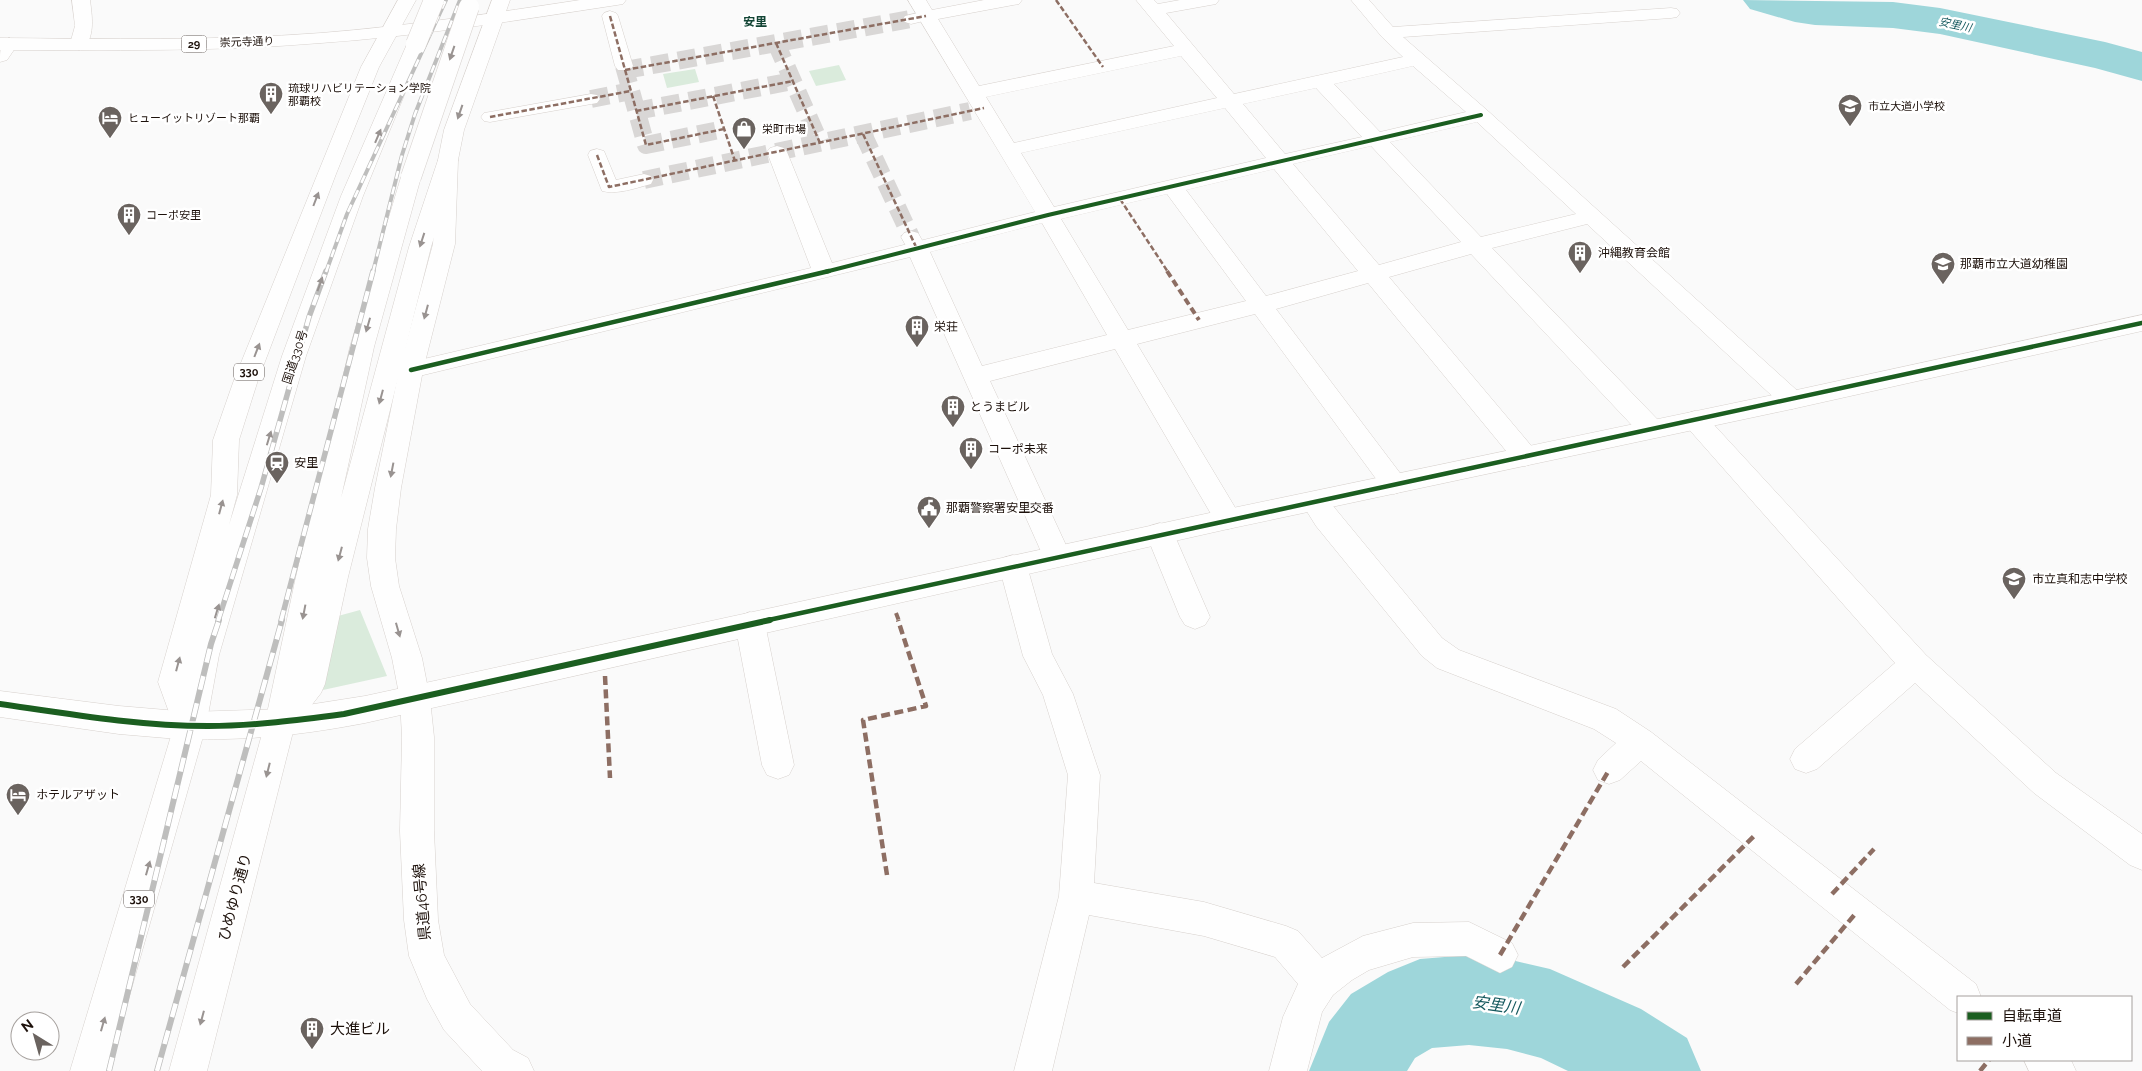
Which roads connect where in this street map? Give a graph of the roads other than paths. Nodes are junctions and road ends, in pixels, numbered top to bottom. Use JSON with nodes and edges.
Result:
{"nodes":[{"id":1,"x":81,"y":0,"type":"edge"},
{"id":2,"x":407,"y":0,"type":"edge"},
{"id":3,"x":434,"y":0,"type":"edge"},
{"id":4,"x":472,"y":0,"type":"edge"},
{"id":5,"x":1013,"y":0,"type":"edge"},
{"id":6,"x":1210,"y":0,"type":"edge"},
{"id":7,"x":1360,"y":0,"type":"edge"},
{"id":8,"x":1149,"y":5,"type":"edge"},
{"id":9,"x":497,"y":8,"type":"edge"},
{"id":10,"x":614,"y":8,"type":"edge"},
{"id":11,"x":918,"y":12,"type":"edge"},
{"id":12,"x":1671,"y":13,"type":"dead end"},
{"id":13,"x":388,"y":31,"type":"junction"},
{"id":14,"x":1388,"y":33,"type":"junction"},
{"id":15,"x":79,"y":44,"type":"junction"},
{"id":16,"x":3,"y":48,"type":"edge"},
{"id":17,"x":1187,"y":50,"type":"junction"},
{"id":18,"x":1417,"y":60,"type":"junction"},
{"id":19,"x":624,"y":66,"type":"tunnel mouth"},
{"id":20,"x":1321,"y":82,"type":"junction"},
{"id":21,"x":591,"y":99,"type":"tunnel mouth"},
{"id":22,"x":1231,"y":102,"type":"junction"},
{"id":23,"x":976,"y":104,"type":"junction"},
{"id":24,"x":1481,"y":115,"type":"junction"},
{"id":25,"x":490,"y":117,"type":"dead end"},
{"id":26,"x":1376,"y":139,"type":"junction"},
{"id":27,"x":1009,"y":150,"type":"junction"},
{"id":28,"x":777,"y":152,"type":"dead end"},
{"id":29,"x":597,"y":155,"type":"dead end"},
{"id":30,"x":448,"y":160,"type":"junction"},
{"id":31,"x":1282,"y":162,"type":"junction"},
{"id":32,"x":644,"y":180,"type":"tunnel mouth"},
{"id":33,"x":1172,"y":186,"type":"junction"},
{"id":34,"x":1048,"y":215,"type":"junction"},
{"id":35,"x":1591,"y":218,"type":"junction"},
{"id":36,"x":914,"y":243,"type":"junction"},
{"id":37,"x":1476,"y":245,"type":"junction"},
{"id":38,"x":824,"y":272,"type":"junction"},
{"id":39,"x":1373,"y":273,"type":"junction"},
{"id":40,"x":1262,"y":306,"type":"junction"},
{"id":41,"x":2142,"y":323,"type":"edge"},
{"id":42,"x":1121,"y":339,"type":"junction"},
{"id":43,"x":411,"y":370,"type":"junction"},
{"id":44,"x":976,"y":376,"type":"junction"},
{"id":45,"x":1792,"y":400,"type":"junction"},
{"id":46,"x":1695,"y":420,"type":"junction"},
{"id":47,"x":1651,"y":429,"type":"junction"},
{"id":48,"x":1525,"y":456,"type":"junction"},
{"id":49,"x":1394,"y":484,"type":"junction"},
{"id":50,"x":1314,"y":502,"type":"junction"},
{"id":51,"x":1228,"y":519,"type":"junction"},
{"id":52,"x":1160,"y":534,"type":"junction"},
{"id":53,"x":1057,"y":556,"type":"junction"},
{"id":54,"x":1013,"y":566,"type":"junction"},
{"id":55,"x":1195,"y":617,"type":"dead end"},
{"id":56,"x":750,"y":624,"type":"junction"},
{"id":57,"x":1915,"y":664,"type":"junction"},
{"id":58,"x":414,"y":700,"type":"junction"},
{"id":59,"x":0,"y":704,"type":"edge"},
{"id":60,"x":280,"y":723,"type":"junction"},
{"id":61,"x":190,"y":726,"type":"junction"},
{"id":62,"x":1640,"y":742,"type":"junction"},
{"id":63,"x":1806,"y":759,"type":"dead end"},
{"id":64,"x":778,"y":765,"type":"dead end"},
{"id":65,"x":1609,"y":770,"type":"dead end"},
{"id":66,"x":2142,"y":854,"type":"edge"},
{"id":67,"x":1076,"y":896,"type":"junction"},
{"id":68,"x":1500,"y":955,"type":"dead end"},
{"id":69,"x":1320,"y":982,"type":"junction"},
{"id":70,"x":1962,"y":996,"type":"edge"},
{"id":71,"x":2044,"y":1061,"type":"edge"},
{"id":72,"x":89,"y":1071,"type":"edge"},
{"id":73,"x":188,"y":1071,"type":"edge"},
{"id":74,"x":515,"y":1071,"type":"edge"},
{"id":75,"x":1032,"y":1071,"type":"edge"},
{"id":76,"x":1288,"y":1071,"type":"edge"},
{"id":77,"x":2057,"y":1071,"type":"edge"}],
"edges":[{"from":1,"to":15,"type":"main road"},
{"from":2,"to":13,"type":"main road","number":"330"},
{"from":61,"to":3,"type":"main road","name":"国道330号","number":"330","one_way":true,"bridge":true},
{"from":4,"to":60,"type":"main road","one_way":true,"bridge":true},
{"from":5,"to":11,"type":"main road"},
{"from":6,"to":8,"type":"main road"},
{"from":7,"to":14,"type":"main road"},
{"from":8,"to":17,"type":"main road"},
{"from":9,"to":10,"type":"main road","number":"29"},
{"from":9,"to":13,"type":"main road","name":"崇元寺通り","number":"29"},
{"from":9,"to":30,"type":"main road","one_way":true},
{"from":10,"to":19,"type":"street"},
{"from":11,"to":23,"type":"main road"},
{"from":12,"to":14,"type":"main road"},
{"from":13,"to":15,"type":"main road","name":"崇元寺通り","number":"29"},
{"from":61,"to":13,"type":"main road","number":"330","one_way":true},
{"from":14,"to":18,"type":"main road"},
{"from":15,"to":16,"type":"main road","name":"崇元寺通り","number":"29"},
{"from":17,"to":22,"type":"main road"},
{"from":17,"to":23,"type":"main road"},
{"from":18,"to":20,"type":"main road"},
{"from":18,"to":24,"type":"main road"},
{"from":20,"to":22,"type":"main road"},
{"from":20,"to":26,"type":"main road"},
{"from":21,"to":25,"type":"street"},
{"from":22,"to":27,"type":"main road"},
{"from":22,"to":31,"type":"main road"},
{"from":23,"to":27,"type":"main road"},
{"from":24,"to":26,"type":"main road"},
{"from":24,"to":35,"type":"main road"},
{"from":26,"to":31,"type":"main road"},
{"from":26,"to":37,"type":"main road"},
{"from":27,"to":34,"type":"main road"},
{"from":28,"to":38,"type":"main road"},
{"from":29,"to":32,"type":"street"},
{"from":30,"to":43,"type":"main road","name":"県道46号線","one_way":true},
{"from":30,"to":60,"type":"main road","one_way":true},
{"from":31,"to":33,"type":"main road"},
{"from":31,"to":39,"type":"main road"},
{"from":33,"to":34,"type":"main road"},
{"from":33,"to":40,"type":"main road"},
{"from":34,"to":36,"type":"main road"},
{"from":34,"to":42,"type":"main road"},
{"from":35,"to":37,"type":"main road"},
{"from":35,"to":45,"type":"main road"},
{"from":36,"to":38,"type":"main road"},
{"from":36,"to":44,"type":"main road"},
{"from":37,"to":39,"type":"main road"},
{"from":37,"to":47,"type":"main road"},
{"from":38,"to":43,"type":"main road"},
{"from":39,"to":40,"type":"main road"},
{"from":39,"to":48,"type":"main road"},
{"from":40,"to":42,"type":"main road"},
{"from":40,"to":49,"type":"main road"},
{"from":41,"to":45,"type":"main road"},
{"from":42,"to":44,"type":"main road"},
{"from":42,"to":51,"type":"main road"},
{"from":43,"to":58,"type":"main road","name":"県道46号線","one_way":true},
{"from":44,"to":53,"type":"main road"},
{"from":45,"to":46,"type":"main road"},
{"from":46,"to":47,"type":"main road"},
{"from":46,"to":57,"type":"main road"},
{"from":47,"to":48,"type":"main road"},
{"from":48,"to":49,"type":"main road"},
{"from":49,"to":50,"type":"main road"},
{"from":50,"to":51,"type":"main road"},
{"from":50,"to":62,"type":"main road"},
{"from":51,"to":52,"type":"main road"},
{"from":52,"to":53,"type":"main road"},
{"from":52,"to":55,"type":"main road"},
{"from":53,"to":54,"type":"main road"},
{"from":54,"to":56,"type":"main road"},
{"from":54,"to":67,"type":"main road"},
{"from":56,"to":58,"type":"main road"},
{"from":56,"to":64,"type":"main road"},
{"from":57,"to":63,"type":"main road"},
{"from":57,"to":66,"type":"main road"},
{"from":58,"to":60,"type":"main road"},
{"from":58,"to":74,"type":"main road","name":"県道46号線"},
{"from":59,"to":61,"type":"main road"},
{"from":60,"to":61,"type":"main road"},
{"from":60,"to":73,"type":"main road","name":"ひめゆり通り","one_way":true},
{"from":72,"to":61,"type":"main road","number":"330","one_way":true},
{"from":62,"to":65,"type":"main road"},
{"from":62,"to":70,"type":"main road"},
{"from":67,"to":69,"type":"main road"},
{"from":67,"to":75,"type":"main road"},
{"from":68,"to":69,"type":"main road"},
{"from":69,"to":76,"type":"main road"},
{"from":71,"to":77,"type":"main road"}]}
